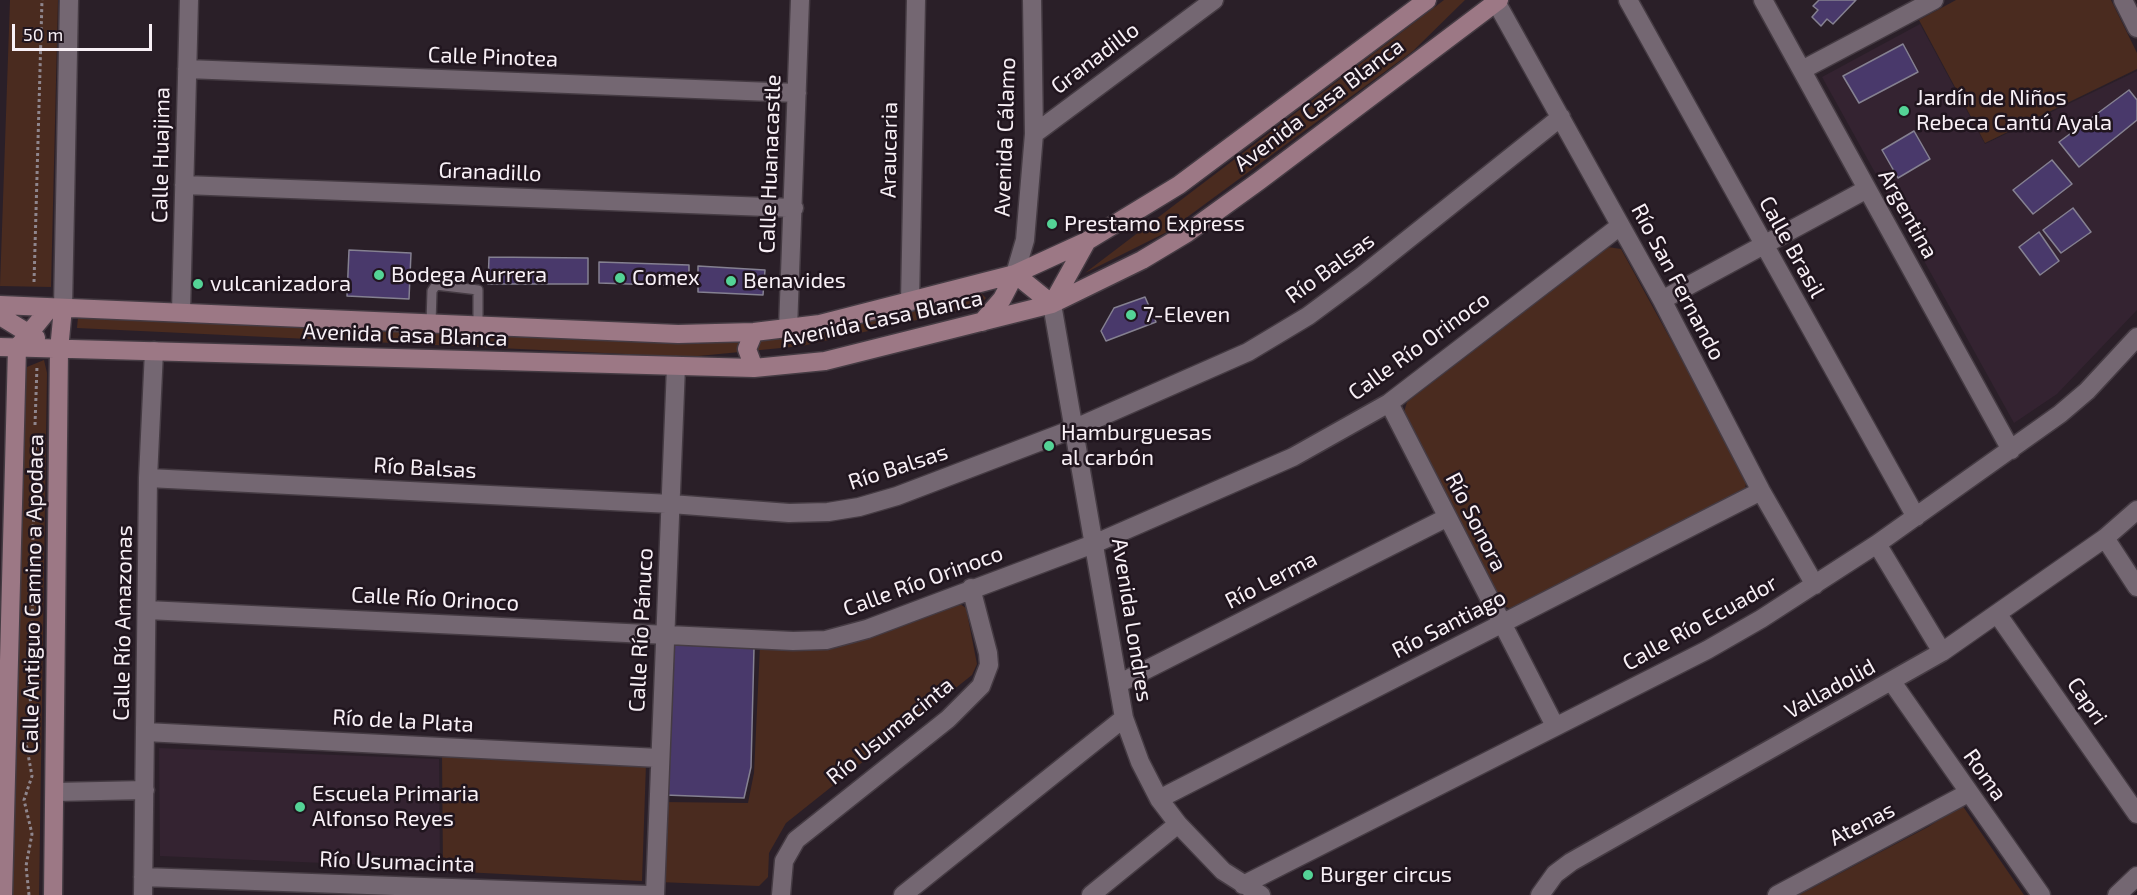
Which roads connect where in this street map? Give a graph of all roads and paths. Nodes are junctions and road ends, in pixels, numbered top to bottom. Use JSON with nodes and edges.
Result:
{"nodes":[{"id":1,"x":42,"y":0,"type":"edge"},
{"id":2,"x":69,"y":0,"type":"edge"},
{"id":3,"x":189,"y":0,"type":"edge"},
{"id":4,"x":800,"y":0,"type":"edge"},
{"id":5,"x":916,"y":0,"type":"edge"},
{"id":6,"x":1032,"y":0,"type":"edge"},
{"id":7,"x":1214,"y":0,"type":"edge"},
{"id":8,"x":1427,"y":0,"type":"edge"},
{"id":9,"x":1628,"y":0,"type":"edge"},
{"id":10,"x":1763,"y":0,"type":"edge"},
{"id":11,"x":1934,"y":0,"type":"edge"},
{"id":12,"x":2123,"y":0,"type":"edge"},
{"id":13,"x":1497,"y":1,"type":"edge"},
{"id":14,"x":2137,"y":28,"type":"edge"},
{"id":15,"x":187,"y":69,"type":"junction"},
{"id":16,"x":1802,"y":70,"type":"junction"},
{"id":17,"x":797,"y":93,"type":"junction"},
{"id":18,"x":1561,"y":117,"type":"junction"},
{"id":19,"x":1034,"y":134,"type":"junction"},
{"id":20,"x":184,"y":185,"type":"junction"},
{"id":21,"x":1867,"y":189,"type":"junction"},
{"id":22,"x":794,"y":208,"type":"junction"},
{"id":23,"x":1620,"y":226,"type":"junction"},
{"id":24,"x":1087,"y":241,"type":"junction"},
{"id":25,"x":1764,"y":245,"type":"junction"},
{"id":26,"x":1015,"y":274,"type":"junction"},
{"id":27,"x":34,"y":282,"type":"dead end"},
{"id":28,"x":1662,"y":300,"type":"junction"},
{"id":29,"x":910,"y":302,"type":"junction"},
{"id":30,"x":59,"y":303,"type":"junction"},
{"id":31,"x":1052,"y":304,"type":"junction"},
{"id":32,"x":0,"y":305,"type":"edge"},
{"id":33,"x":181,"y":312,"type":"junction"},
{"id":34,"x":0,"y":316,"type":"edge"},
{"id":35,"x":982,"y":322,"type":"junction"},
{"id":36,"x":431,"y":323,"type":"junction"},
{"id":37,"x":478,"y":325,"type":"junction"},
{"id":38,"x":788,"y":329,"type":"junction"},
{"id":39,"x":754,"y":332,"type":"junction"},
{"id":40,"x":2137,"y":337,"type":"edge"},
{"id":41,"x":15,"y":343,"type":"edge"},
{"id":42,"x":36,"y":349,"type":"junction"},
{"id":43,"x":59,"y":350,"type":"junction"},
{"id":44,"x":154,"y":351,"type":"junction"},
{"id":45,"x":676,"y":366,"type":"junction"},
{"id":46,"x":754,"y":368,"type":"junction"},
{"id":47,"x":1389,"y":403,"type":"junction"},
{"id":48,"x":1073,"y":429,"type":"junction"},
{"id":49,"x":2011,"y":450,"type":"junction"},
{"id":50,"x":148,"y":478,"type":"junction"},
{"id":51,"x":1761,"y":491,"type":"junction"},
{"id":52,"x":671,"y":504,"type":"junction"},
{"id":53,"x":2137,"y":510,"type":"edge"},
{"id":54,"x":1446,"y":518,"type":"junction"},
{"id":55,"x":1916,"y":518,"type":"junction"},
{"id":56,"x":2105,"y":538,"type":"junction"},
{"id":57,"x":1096,"y":543,"type":"junction"},
{"id":58,"x":1877,"y":544,"type":"junction"},
{"id":59,"x":1815,"y":585,"type":"junction"},
{"id":60,"x":2137,"y":587,"type":"edge"},
{"id":61,"x":971,"y":588,"type":"junction"},
{"id":62,"x":147,"y":610,"type":"junction"},
{"id":63,"x":1998,"y":615,"type":"junction"},
{"id":64,"x":1501,"y":625,"type":"junction"},
{"id":65,"x":665,"y":634,"type":"junction"},
{"id":66,"x":1942,"y":651,"type":"junction"},
{"id":67,"x":1892,"y":682,"type":"junction"},
{"id":68,"x":1118,"y":684,"type":"junction"},
{"id":69,"x":1124,"y":718,"type":"junction"},
{"id":70,"x":1555,"y":726,"type":"junction"},
{"id":71,"x":145,"y":732,"type":"junction"},
{"id":72,"x":659,"y":758,"type":"junction"},
{"id":73,"x":145,"y":790,"type":"junction"},
{"id":74,"x":55,"y":792,"type":"junction"},
{"id":75,"x":1968,"y":793,"type":"junction"},
{"id":76,"x":1159,"y":799,"type":"junction"},
{"id":77,"x":2137,"y":814,"type":"edge"},
{"id":78,"x":1178,"y":824,"type":"junction"},
{"id":79,"x":2137,"y":876,"type":"edge"},
{"id":80,"x":1243,"y":885,"type":"junction"},
{"id":81,"x":143,"y":886,"type":"edge"},
{"id":82,"x":261,"y":888,"type":"edge"},
{"id":83,"x":393,"y":890,"type":"edge"},
{"id":84,"x":524,"y":892,"type":"edge"},
{"id":85,"x":3,"y":895,"type":"edge"},
{"id":86,"x":29,"y":895,"type":"edge"},
{"id":87,"x":53,"y":895,"type":"edge"},
{"id":88,"x":648,"y":895,"type":"edge"},
{"id":89,"x":655,"y":895,"type":"edge"},
{"id":90,"x":781,"y":895,"type":"edge"},
{"id":91,"x":903,"y":895,"type":"edge"},
{"id":92,"x":1090,"y":895,"type":"edge"},
{"id":93,"x":1261,"y":895,"type":"edge"},
{"id":94,"x":1540,"y":895,"type":"edge"},
{"id":95,"x":1777,"y":895,"type":"edge"},
{"id":96,"x":2041,"y":895,"type":"edge"},
{"id":97,"x":2117,"y":895,"type":"edge"}],
"edges":[{"from":1,"to":27,"type":"path"},
{"from":2,"to":30,"type":"street","name":"Calle Antiguo Camino a Apodaca"},
{"from":3,"to":15,"type":"street","name":"Calle Huajima"},
{"from":4,"to":17,"type":"street","name":"Calle Huanacastle"},
{"from":5,"to":29,"type":"street","name":"Araucaria"},
{"from":6,"to":19,"type":"street","name":"Avenida Cálamo"},
{"from":7,"to":19,"type":"street","name":"Granadillo"},
{"from":8,"to":24,"type":"street","name":"Avenida Casa Blanca"},
{"from":9,"to":25,"type":"street","name":"Calle Brasil"},
{"from":10,"to":16,"type":"street","name":"Argentina"},
{"from":11,"to":16,"type":"street"},
{"from":12,"to":14,"type":"street"},
{"from":13,"to":18,"type":"street","name":"Río San Fernando"},
{"from":13,"to":31,"type":"street","name":"Avenida Casa Blanca"},
{"from":15,"to":17,"type":"street","name":"Calle Pinotea"},
{"from":15,"to":20,"type":"street","name":"Calle Huajima"},
{"from":16,"to":21,"type":"street","name":"Argentina"},
{"from":17,"to":22,"type":"street","name":"Calle Huanacastle"},
{"from":18,"to":23,"type":"street","name":"Río San Fernando"},
{"from":18,"to":48,"type":"street","name":"Río Balsas"},
{"from":19,"to":26,"type":"street","name":"Avenida Cálamo"},
{"from":20,"to":22,"type":"street","name":"Granadillo"},
{"from":20,"to":33,"type":"street","name":"Calle Huajima"},
{"from":21,"to":25,"type":"street"},
{"from":21,"to":49,"type":"street","name":"Argentina"},
{"from":22,"to":38,"type":"street","name":"Calle Huanacastle"},
{"from":23,"to":28,"type":"street","name":"Río San Fernando"},
{"from":23,"to":47,"type":"street","name":"Calle Río Orinoco"},
{"from":24,"to":26,"type":"street","name":"Avenida Casa Blanca"},
{"from":24,"to":31,"type":"street"},
{"from":25,"to":28,"type":"street"},
{"from":25,"to":55,"type":"street","name":"Calle Brasil"},
{"from":26,"to":29,"type":"street","name":"Avenida Casa Blanca"},
{"from":26,"to":31,"type":"street"},
{"from":26,"to":35,"type":"street"},
{"from":28,"to":51,"type":"street","name":"Río San Fernando"},
{"from":29,"to":38,"type":"street","name":"Avenida Casa Blanca"},
{"from":30,"to":32,"type":"street","name":"Avenida Casa Blanca"},
{"from":30,"to":33,"type":"street","name":"Avenida Casa Blanca"},
{"from":30,"to":41,"type":"street"},
{"from":30,"to":43,"type":"street","name":"Calle Antiguo Camino a Apodaca"},
{"from":31,"to":35,"type":"street","name":"Avenida Casa Blanca"},
{"from":31,"to":48,"type":"street","name":"Avenida Londres"},
{"from":33,"to":36,"type":"street","name":"Avenida Casa Blanca"},
{"from":34,"to":41,"type":"street"},
{"from":35,"to":46,"type":"street","name":"Avenida Casa Blanca"},
{"from":36,"to":37,"type":"street","name":"Avenida Casa Blanca"},
{"from":36,"to":37,"type":"lane"},
{"from":37,"to":39,"type":"street","name":"Avenida Casa Blanca"},
{"from":38,"to":39,"type":"street","name":"Avenida Casa Blanca"},
{"from":39,"to":46,"type":"street"},
{"from":40,"to":49,"type":"street","name":"Calle Río Ecuador"},
{"from":41,"to":42,"type":"street","name":"Avenida Casa Blanca"},
{"from":41,"to":43,"type":"street"},
{"from":41,"to":85,"type":"street","name":"Calle Antiguo Camino a Apodaca"},
{"from":42,"to":43,"type":"street","name":"Avenida Casa Blanca"},
{"from":42,"to":86,"type":"path"},
{"from":43,"to":44,"type":"street","name":"Avenida Casa Blanca"},
{"from":43,"to":74,"type":"street","name":"Calle Antiguo Camino a Apodaca"},
{"from":44,"to":45,"type":"street","name":"Avenida Casa Blanca"},
{"from":44,"to":50,"type":"street","name":"Calle Río Amazonas"},
{"from":45,"to":46,"type":"street","name":"Avenida Casa Blanca"},
{"from":45,"to":52,"type":"street","name":"Calle Río Pánuco"},
{"from":47,"to":54,"type":"street","name":"Río Sonora"},
{"from":47,"to":57,"type":"street","name":"Calle Río Orinoco"},
{"from":48,"to":52,"type":"street","name":"Río Balsas"},
{"from":48,"to":57,"type":"street","name":"Avenida Londres"},
{"from":49,"to":55,"type":"street","name":"Calle Río Ecuador"},
{"from":50,"to":52,"type":"street","name":"Río Balsas"},
{"from":50,"to":62,"type":"street","name":"Calle Río Amazonas"},
{"from":51,"to":59,"type":"street","name":"Río San Fernando"},
{"from":51,"to":64,"type":"street","name":"Río Santiago"},
{"from":52,"to":65,"type":"street","name":"Calle Río Pánuco"},
{"from":53,"to":56,"type":"street","name":"Valladolid"},
{"from":54,"to":64,"type":"street","name":"Río Sonora"},
{"from":54,"to":68,"type":"street","name":"Río Lerma"},
{"from":55,"to":58,"type":"street","name":"Calle Río Ecuador"},
{"from":56,"to":60,"type":"street"},
{"from":56,"to":63,"type":"street","name":"Valladolid"},
{"from":57,"to":61,"type":"street","name":"Calle Río Orinoco"},
{"from":57,"to":68,"type":"street","name":"Avenida Londres"},
{"from":58,"to":59,"type":"street","name":"Calle Río Ecuador"},
{"from":58,"to":66,"type":"street"},
{"from":59,"to":70,"type":"street","name":"Calle Río Ecuador"},
{"from":61,"to":65,"type":"street","name":"Calle Río Orinoco"},
{"from":61,"to":90,"type":"street","name":"Río Usumacinta"},
{"from":62,"to":65,"type":"street","name":"Calle Río Orinoco"},
{"from":62,"to":71,"type":"street","name":"Calle Río Amazonas"},
{"from":63,"to":66,"type":"street","name":"Valladolid"},
{"from":63,"to":77,"type":"street","name":"Capri"},
{"from":64,"to":70,"type":"street","name":"Río Sonora"},
{"from":64,"to":76,"type":"street","name":"Río Santiago"},
{"from":65,"to":72,"type":"street","name":"Calle Río Pánuco"},
{"from":66,"to":67,"type":"street","name":"Valladolid"},
{"from":67,"to":75,"type":"street","name":"Roma"},
{"from":67,"to":94,"type":"street","name":"Valladolid"},
{"from":68,"to":69,"type":"street","name":"Avenida Londres"},
{"from":69,"to":76,"type":"street","name":"Avenida Londres"},
{"from":69,"to":91,"type":"street"},
{"from":70,"to":80,"type":"street","name":"Calle Río Ecuador"},
{"from":71,"to":72,"type":"street","name":"Río de la Plata"},
{"from":71,"to":73,"type":"street","name":"Calle Río Amazonas"},
{"from":72,"to":89,"type":"street","name":"Calle Río Pánuco"},
{"from":73,"to":74,"type":"street"},
{"from":73,"to":81,"type":"street","name":"Calle Río Amazonas"},
{"from":74,"to":87,"type":"street","name":"Calle Antiguo Camino a Apodaca"},
{"from":75,"to":95,"type":"street","name":"Atenas"},
{"from":75,"to":96,"type":"street","name":"Roma"},
{"from":76,"to":78,"type":"street","name":"Avenida Londres"},
{"from":78,"to":80,"type":"street","name":"Avenida Londres"},
{"from":78,"to":92,"type":"street"},
{"from":79,"to":97,"type":"street"},
{"from":80,"to":93,"type":"street","name":"Avenida Londres"},
{"from":81,"to":82,"type":"street","name":"Río Usumacinta"},
{"from":82,"to":83,"type":"street","name":"Río Usumacinta"},
{"from":83,"to":84,"type":"street","name":"Río Usumacinta"},
{"from":84,"to":88,"type":"street","name":"Río Usumacinta"}]}
